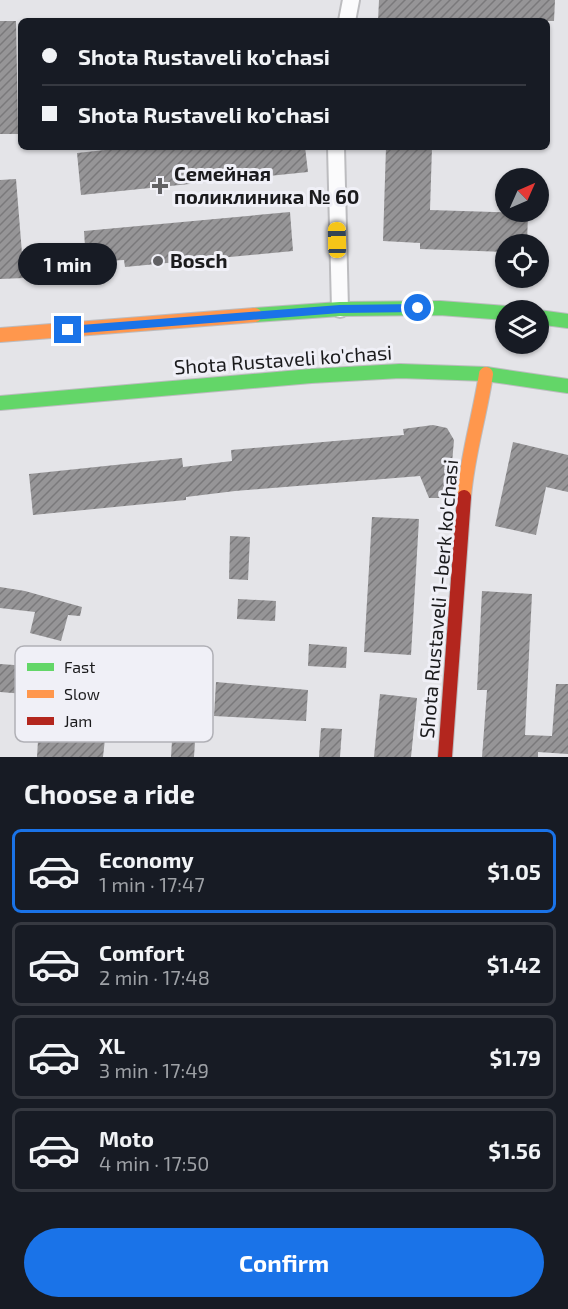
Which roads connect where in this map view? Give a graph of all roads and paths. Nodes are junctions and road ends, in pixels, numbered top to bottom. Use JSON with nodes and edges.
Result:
{"nodes":[{"id":1,"x":351,"y":0,"type":"edge"},
{"id":2,"x":348,"y":18,"type":"edge"},
{"id":3,"x":336,"y":150,"type":"edge"},
{"id":4,"x":340,"y":309,"type":"junction"},
{"id":5,"x":495,"y":312,"type":"edge"},
{"id":6,"x":549,"y":318,"type":"edge"},
{"id":7,"x":568,"y":321,"type":"edge"},
{"id":8,"x":0,"y":335,"type":"edge"},
{"id":9,"x":486,"y":374,"type":"junction"},
{"id":10,"x":568,"y":386,"type":"edge"},
{"id":11,"x":0,"y":403,"type":"edge"},
{"id":12,"x":445,"y":757,"type":"edge"}],
"edges":[{"from":1,"to":2,"type":"street"},
{"from":3,"to":4,"type":"street"},
{"from":4,"to":5,"type":"main road"},
{"from":4,"to":8,"type":"main road"},
{"from":6,"to":7,"type":"main road"},
{"from":9,"to":10,"type":"main road","name":"Shota Rustaveli ko'chasi"},
{"from":9,"to":11,"type":"main road","name":"Shota Rustaveli ko'chasi"},
{"from":9,"to":12,"type":"main road","name":"Shota Rustaveli 1-berk ko'chasi"}]}
